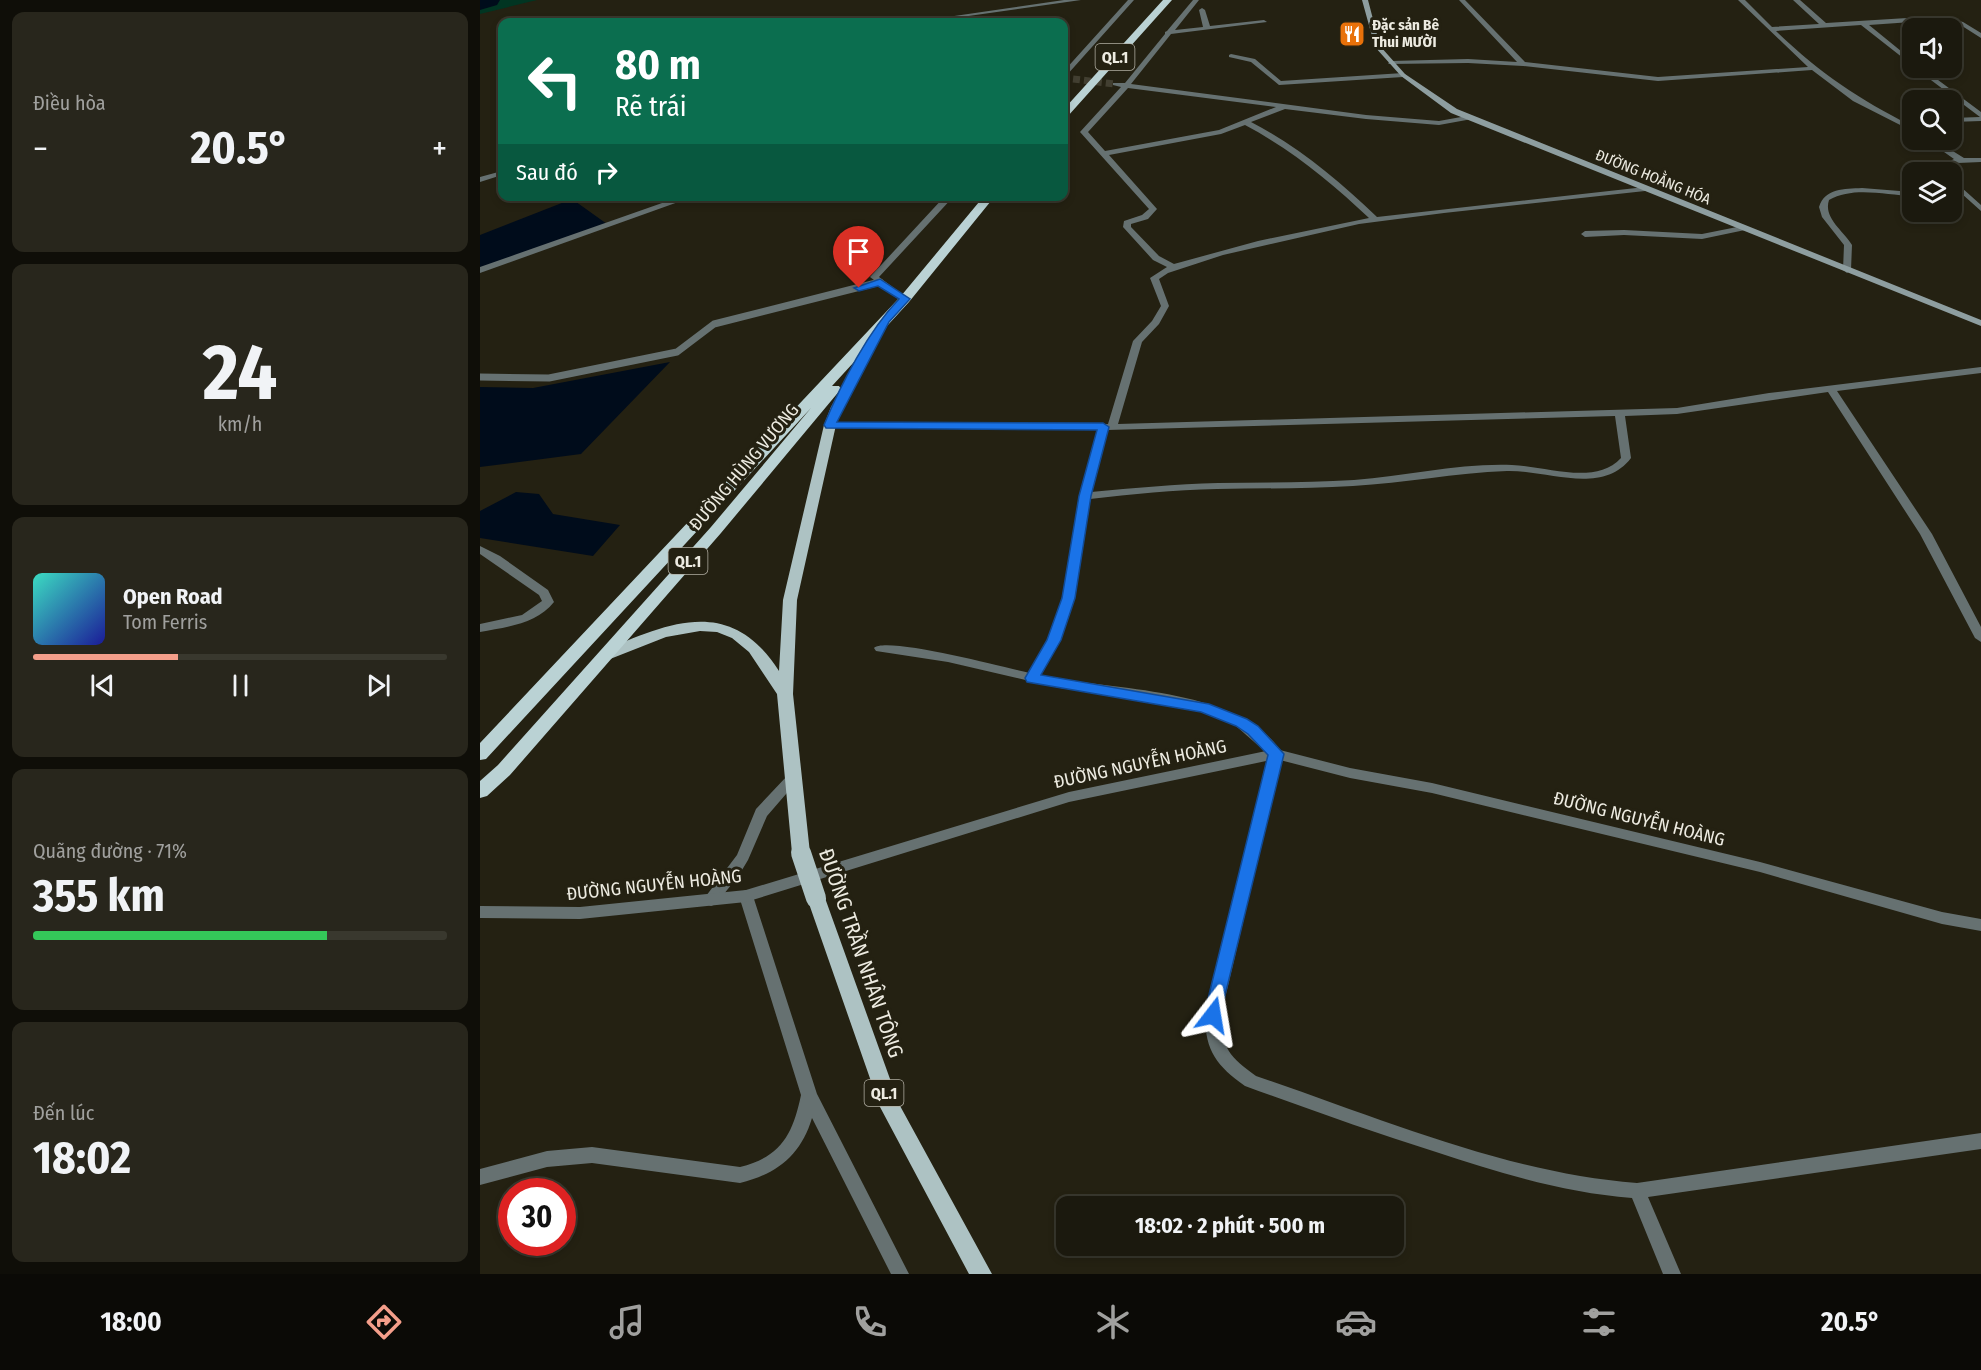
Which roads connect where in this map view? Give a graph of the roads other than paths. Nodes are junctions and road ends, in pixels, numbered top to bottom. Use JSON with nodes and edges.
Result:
{"nodes":[{"id":1,"x":1078,"y":0,"type":"edge"},
{"id":2,"x":1131,"y":0,"type":"edge"},
{"id":3,"x":1168,"y":0,"type":"edge"},
{"id":4,"x":1196,"y":0,"type":"edge"},
{"id":5,"x":1365,"y":0,"type":"edge"},
{"id":6,"x":1462,"y":0,"type":"edge"},
{"id":7,"x":1741,"y":0,"type":"edge"},
{"id":8,"x":1796,"y":0,"type":"edge"},
{"id":9,"x":1202,"y":10,"type":"dead end"},
{"id":10,"x":945,"y":18,"type":"edge"},
{"id":11,"x":1264,"y":22,"type":"dead end"},
{"id":12,"x":1864,"y":24,"type":"junction"},
{"id":13,"x":1826,"y":26,"type":"junction"},
{"id":14,"x":1207,"y":29,"type":"junction"},
{"id":15,"x":1771,"y":29,"type":"junction"},
{"id":16,"x":1167,"y":33,"type":"junction"},
{"id":17,"x":1981,"y":36,"type":"edge"},
{"id":18,"x":1902,"y":55,"type":"edge"},
{"id":19,"x":1230,"y":56,"type":"dead end"},
{"id":20,"x":1391,"y":63,"type":"junction"},
{"id":21,"x":1523,"y":64,"type":"junction"},
{"id":22,"x":1816,"y":69,"type":"junction"},
{"id":23,"x":1068,"y":71,"type":"edge"},
{"id":24,"x":1403,"y":75,"type":"junction"},
{"id":25,"x":1068,"y":77,"type":"edge"},
{"id":26,"x":1931,"y":78,"type":"edge"},
{"id":27,"x":1073,"y":79,"type":"tunnel mouth"},
{"id":28,"x":1115,"y":84,"type":"tunnel mouth"},
{"id":29,"x":1126,"y":86,"type":"junction"},
{"id":30,"x":1284,"y":106,"type":"junction"},
{"id":31,"x":1068,"y":110,"type":"edge"},
{"id":32,"x":1469,"y":117,"type":"junction"},
{"id":33,"x":1981,"y":117,"type":"edge"},
{"id":34,"x":1962,"y":119,"type":"edge"},
{"id":35,"x":1245,"y":122,"type":"junction"},
{"id":36,"x":1902,"y":122,"type":"edge"},
{"id":37,"x":1946,"y":150,"type":"edge"},
{"id":38,"x":1103,"y":154,"type":"junction"},
{"id":39,"x":1961,"y":160,"type":"junction"},
{"id":40,"x":1981,"y":160,"type":"edge"},
{"id":41,"x":1956,"y":162,"type":"edge"},
{"id":42,"x":498,"y":174,"type":"edge"},
{"id":43,"x":480,"y":180,"type":"edge"},
{"id":44,"x":1645,"y":189,"type":"junction"},
{"id":45,"x":1962,"y":191,"type":"edge"},
{"id":46,"x":1902,"y":193,"type":"edge"},
{"id":47,"x":1962,"y":197,"type":"edge"},
{"id":48,"x":1968,"y":197,"type":"junction"},
{"id":49,"x":670,"y":201,"type":"edge"},
{"id":50,"x":945,"y":201,"type":"edge"},
{"id":51,"x":986,"y":201,"type":"edge"},
{"id":52,"x":1981,"y":209,"type":"edge"},
{"id":53,"x":1375,"y":219,"type":"junction"},
{"id":54,"x":1742,"y":228,"type":"junction"},
{"id":55,"x":1585,"y":234,"type":"dead end"},
{"id":56,"x":1173,"y":267,"type":"junction"},
{"id":57,"x":480,"y":270,"type":"edge"},
{"id":58,"x":1847,"y":270,"type":"junction"},
{"id":59,"x":880,"y":282,"type":"junction"},
{"id":60,"x":905,"y":299,"type":"junction"},
{"id":61,"x":884,"y":320,"type":"junction"},
{"id":62,"x":1981,"y":323,"type":"edge"},
{"id":63,"x":1981,"y":370,"type":"edge"},
{"id":64,"x":480,"y":378,"type":"edge"},
{"id":65,"x":1831,"y":389,"type":"junction"},
{"id":66,"x":1620,"y":413,"type":"junction"},
{"id":67,"x":830,"y":425,"type":"junction"},
{"id":68,"x":1107,"y":427,"type":"junction"},
{"id":69,"x":1085,"y":496,"type":"junction"},
{"id":70,"x":480,"y":549,"type":"edge"},
{"id":71,"x":480,"y":628,"type":"edge"},
{"id":72,"x":1981,"y":638,"type":"edge"},
{"id":73,"x":880,"y":648,"type":"dead end"},
{"id":74,"x":605,"y":656,"type":"junction"},
{"id":75,"x":1032,"y":678,"type":"junction"},
{"id":76,"x":784,"y":694,"type":"junction"},
{"id":77,"x":480,"y":754,"type":"edge"},
{"id":78,"x":1276,"y":754,"type":"junction"},
{"id":79,"x":792,"y":779,"type":"junction"},
{"id":80,"x":480,"y":791,"type":"edge"},
{"id":81,"x":746,"y":896,"type":"junction"},
{"id":82,"x":711,"y":900,"type":"junction"},
{"id":83,"x":480,"y":912,"type":"edge"},
{"id":84,"x":1981,"y":925,"type":"edge"},
{"id":85,"x":809,"y":1095,"type":"junction"},
{"id":86,"x":1981,"y":1141,"type":"edge"},
{"id":87,"x":480,"y":1177,"type":"edge"},
{"id":88,"x":1637,"y":1191,"type":"junction"},
{"id":89,"x":900,"y":1274,"type":"edge"},
{"id":90,"x":981,"y":1274,"type":"edge"},
{"id":91,"x":1672,"y":1274,"type":"edge"}],
"edges":[{"from":1,"to":10,"type":"street"},
{"from":2,"to":23,"type":"street"},
{"from":3,"to":31,"type":"highway","number":"QL.1"},
{"from":4,"to":16,"type":"street"},
{"from":5,"to":20,"type":"main road","name":"ĐƯỜNG HOẰNG HÓA"},
{"from":6,"to":21,"type":"street"},
{"from":7,"to":15,"type":"street"},
{"from":8,"to":13,"type":"street"},
{"from":9,"to":14,"type":"street"},
{"from":11,"to":14,"type":"street"},
{"from":12,"to":13,"type":"street"},
{"from":12,"to":17,"type":"street"},
{"from":12,"to":18,"type":"street"},
{"from":13,"to":15,"type":"street"},
{"from":14,"to":16,"type":"street"},
{"from":15,"to":22,"type":"street"},
{"from":16,"to":29,"type":"street"},
{"from":19,"to":24,"type":"street"},
{"from":20,"to":21,"type":"street"},
{"from":20,"to":24,"type":"main road","name":"ĐƯỜNG HOẰNG HÓA"},
{"from":21,"to":22,"type":"street"},
{"from":22,"to":36,"type":"street"},
{"from":24,"to":32,"type":"main road","name":"ĐƯỜNG HOẰNG HÓA"},
{"from":25,"to":27,"type":"street"},
{"from":26,"to":33,"type":"street"},
{"from":28,"to":29,"type":"street"},
{"from":29,"to":30,"type":"street"},
{"from":29,"to":38,"type":"street"},
{"from":30,"to":32,"type":"street"},
{"from":30,"to":35,"type":"street"},
{"from":32,"to":44,"type":"main road","name":"ĐƯỜNG HOẰNG HÓA"},
{"from":33,"to":34,"type":"street"},
{"from":35,"to":38,"type":"street"},
{"from":35,"to":53,"type":"street"},
{"from":37,"to":39,"type":"street"},
{"from":38,"to":56,"type":"street"},
{"from":39,"to":40,"type":"street"},
{"from":39,"to":41,"type":"street"},
{"from":42,"to":43,"type":"street"},
{"from":44,"to":53,"type":"street"},
{"from":44,"to":54,"type":"main road","name":"ĐƯỜNG HOẰNG HÓA"},
{"from":45,"to":48,"type":"street"},
{"from":46,"to":58,"type":"street"},
{"from":47,"to":48,"type":"street"},
{"from":48,"to":52,"type":"street"},
{"from":49,"to":57,"type":"street"},
{"from":50,"to":59,"type":"street"},
{"from":51,"to":60,"type":"highway","name":"ĐƯỜNG HÙNG VƯƠNG","number":"QL.1"},
{"from":53,"to":56,"type":"street"},
{"from":54,"to":55,"type":"street"},
{"from":54,"to":58,"type":"main road","name":"ĐƯỜNG HOẰNG HÓA"},
{"from":56,"to":68,"type":"street"},
{"from":58,"to":62,"type":"main road","name":"ĐƯỜNG HOẰNG HÓA"},
{"from":59,"to":60,"type":"street"},
{"from":59,"to":64,"type":"lane"},
{"from":60,"to":61,"type":"highway","name":"ĐƯỜNG HÙNG VƯƠNG","number":"QL.1"},
{"from":61,"to":67,"type":"main road","name":"ĐƯỜNG TRẦN NHÂN TÔNG"},
{"from":61,"to":74,"type":"highway","name":"ĐƯỜNG HÙNG VƯƠNG","number":"QL.1"},
{"from":61,"to":77,"type":"highway","name":"ĐƯỜNG HÙNG VƯƠNG","number":"QL.1"},
{"from":63,"to":65,"type":"street"},
{"from":65,"to":66,"type":"street"},
{"from":65,"to":72,"type":"street"},
{"from":66,"to":68,"type":"street"},
{"from":66,"to":69,"type":"street"},
{"from":67,"to":68,"type":"street"},
{"from":67,"to":76,"type":"main road","name":"ĐƯỜNG TRẦN NHÂN TÔNG"},
{"from":68,"to":69,"type":"street"},
{"from":69,"to":75,"type":"street"},
{"from":70,"to":71,"type":"street"},
{"from":73,"to":75,"type":"street"},
{"from":74,"to":76,"type":"main road","name":"ĐƯỜNG TRẦN NHÂN TÔNG"},
{"from":74,"to":80,"type":"highway","name":"ĐƯỜNG HÙNG VƯƠNG","number":"QL.1"},
{"from":75,"to":78,"type":"street"},
{"from":76,"to":79,"type":"main road","name":"ĐƯỜNG TRẦN NHÂN TÔNG","number":"QL.1"},
{"from":78,"to":81,"type":"street","name":"ĐƯỜNG NGUYỄN HOÀNG"},
{"from":78,"to":84,"type":"street","name":"ĐƯỜNG NGUYỄN HOÀNG"},
{"from":78,"to":88,"type":"street"},
{"from":79,"to":82,"type":"street"},
{"from":79,"to":90,"type":"main road","name":"ĐƯỜNG TRẦN NHÂN TÔNG","number":"QL.1","bridge":true},
{"from":81,"to":82,"type":"street","name":"ĐƯỜNG NGUYỄN HOÀNG"},
{"from":81,"to":85,"type":"street"},
{"from":82,"to":83,"type":"street","name":"ĐƯỜNG NGUYỄN HOÀNG"},
{"from":85,"to":87,"type":"street"},
{"from":85,"to":89,"type":"street"},
{"from":86,"to":88,"type":"street"},
{"from":88,"to":91,"type":"street"}]}
